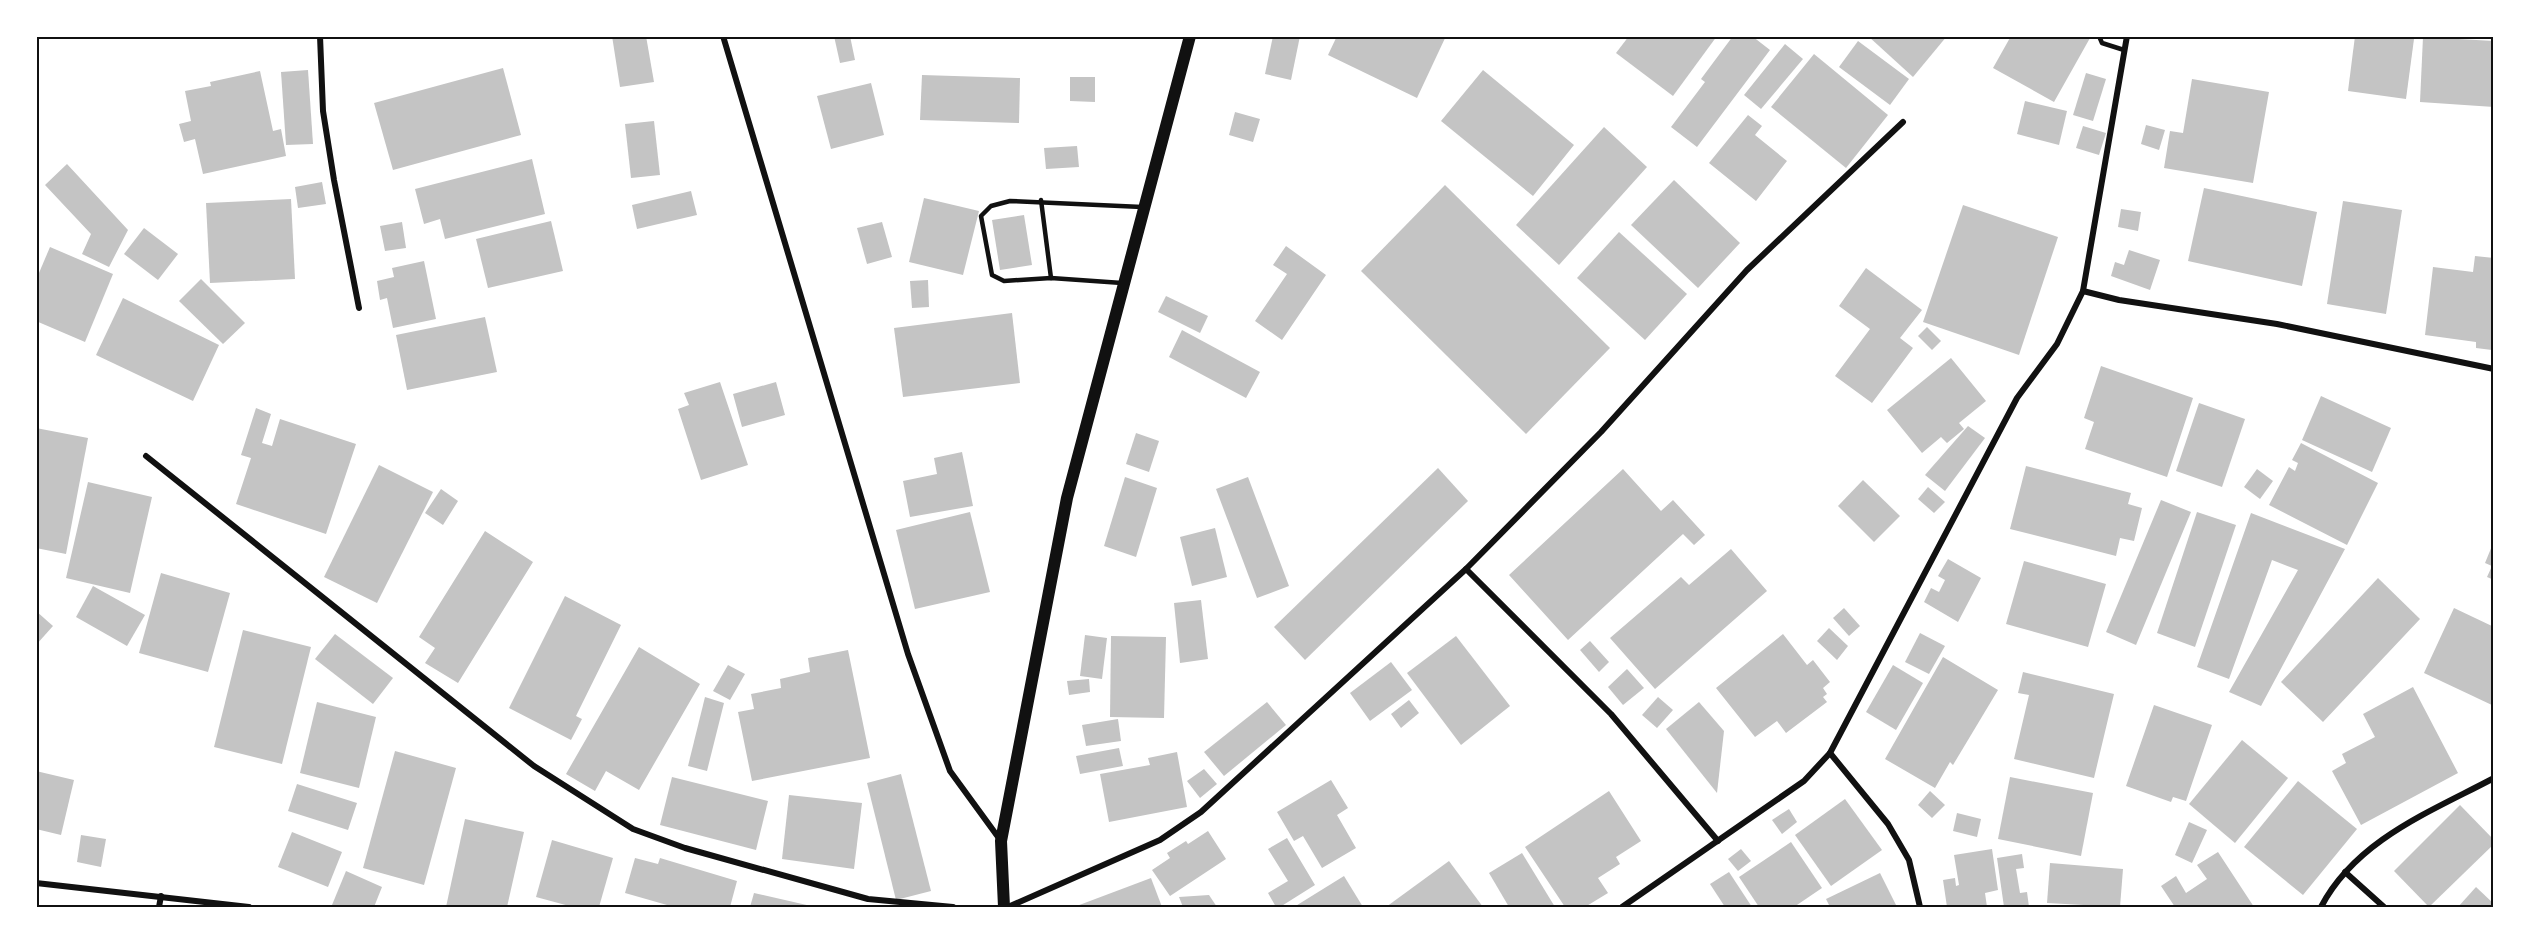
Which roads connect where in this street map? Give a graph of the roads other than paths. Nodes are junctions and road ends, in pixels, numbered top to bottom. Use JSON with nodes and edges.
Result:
{"nodes":[{"id":1,"x":320,"y":36,"type":"edge"},
{"id":2,"x":723,"y":36,"type":"edge"},
{"id":3,"x":1190,"y":36,"type":"edge"},
{"id":4,"x":2099,"y":36,"type":"edge"},
{"id":5,"x":2127,"y":36,"type":"edge"},
{"id":6,"x":2124,"y":50,"type":"junction"},
{"id":7,"x":1903,"y":122,"type":"dead end"},
{"id":8,"x":1041,"y":200,"type":"junction"},
{"id":9,"x":1144,"y":207,"type":"junction"},
{"id":10,"x":1051,"y":278,"type":"junction"},
{"id":11,"x":1124,"y":283,"type":"junction"},
{"id":12,"x":2083,"y":291,"type":"junction"},
{"id":13,"x":359,"y":308,"type":"dead end"},
{"id":14,"x":2494,"y":369,"type":"edge"},
{"id":15,"x":146,"y":456,"type":"dead end"},
{"id":16,"x":1466,"y":569,"type":"junction"},
{"id":17,"x":1830,"y":753,"type":"junction"},
{"id":18,"x":2494,"y":778,"type":"edge"},
{"id":19,"x":1001,"y":841,"type":"junction"},
{"id":20,"x":1718,"y":841,"type":"junction"},
{"id":21,"x":2344,"y":872,"type":"junction"},
{"id":22,"x":36,"y":883,"type":"edge"},
{"id":23,"x":161,"y":896,"type":"junction"},
{"id":24,"x":159,"y":907,"type":"edge"},
{"id":25,"x":249,"y":907,"type":"edge"},
{"id":26,"x":953,"y":907,"type":"edge"},
{"id":27,"x":1004,"y":907,"type":"edge"},
{"id":28,"x":1008,"y":907,"type":"edge"},
{"id":29,"x":1622,"y":907,"type":"edge"},
{"id":30,"x":1920,"y":907,"type":"edge"},
{"id":31,"x":2321,"y":907,"type":"edge"},
{"id":32,"x":2384,"y":907,"type":"edge"}],
"edges":[{"from":1,"to":13,"type":"street"},
{"from":2,"to":19,"type":"street"},
{"from":3,"to":9,"type":"main road"},
{"from":4,"to":6,"type":"lane"},
{"from":5,"to":6,"type":"street"},
{"from":6,"to":12,"type":"street"},
{"from":7,"to":16,"type":"street"},
{"from":8,"to":9,"type":"lane"},
{"from":8,"to":10,"type":"lane"},
{"from":8,"to":10,"type":"lane"},
{"from":9,"to":11,"type":"main road"},
{"from":10,"to":11,"type":"lane"},
{"from":11,"to":19,"type":"main road"},
{"from":12,"to":14,"type":"street"},
{"from":12,"to":17,"type":"street"},
{"from":15,"to":26,"type":"street"},
{"from":16,"to":20,"type":"street"},
{"from":16,"to":28,"type":"street"},
{"from":17,"to":20,"type":"street"},
{"from":17,"to":30,"type":"street"},
{"from":18,"to":21,"type":"street"},
{"from":19,"to":27,"type":"main road"},
{"from":20,"to":29,"type":"street"},
{"from":21,"to":31,"type":"street"},
{"from":21,"to":32,"type":"street"},
{"from":22,"to":23,"type":"street"},
{"from":23,"to":24,"type":"street"},
{"from":23,"to":25,"type":"street"}]}
